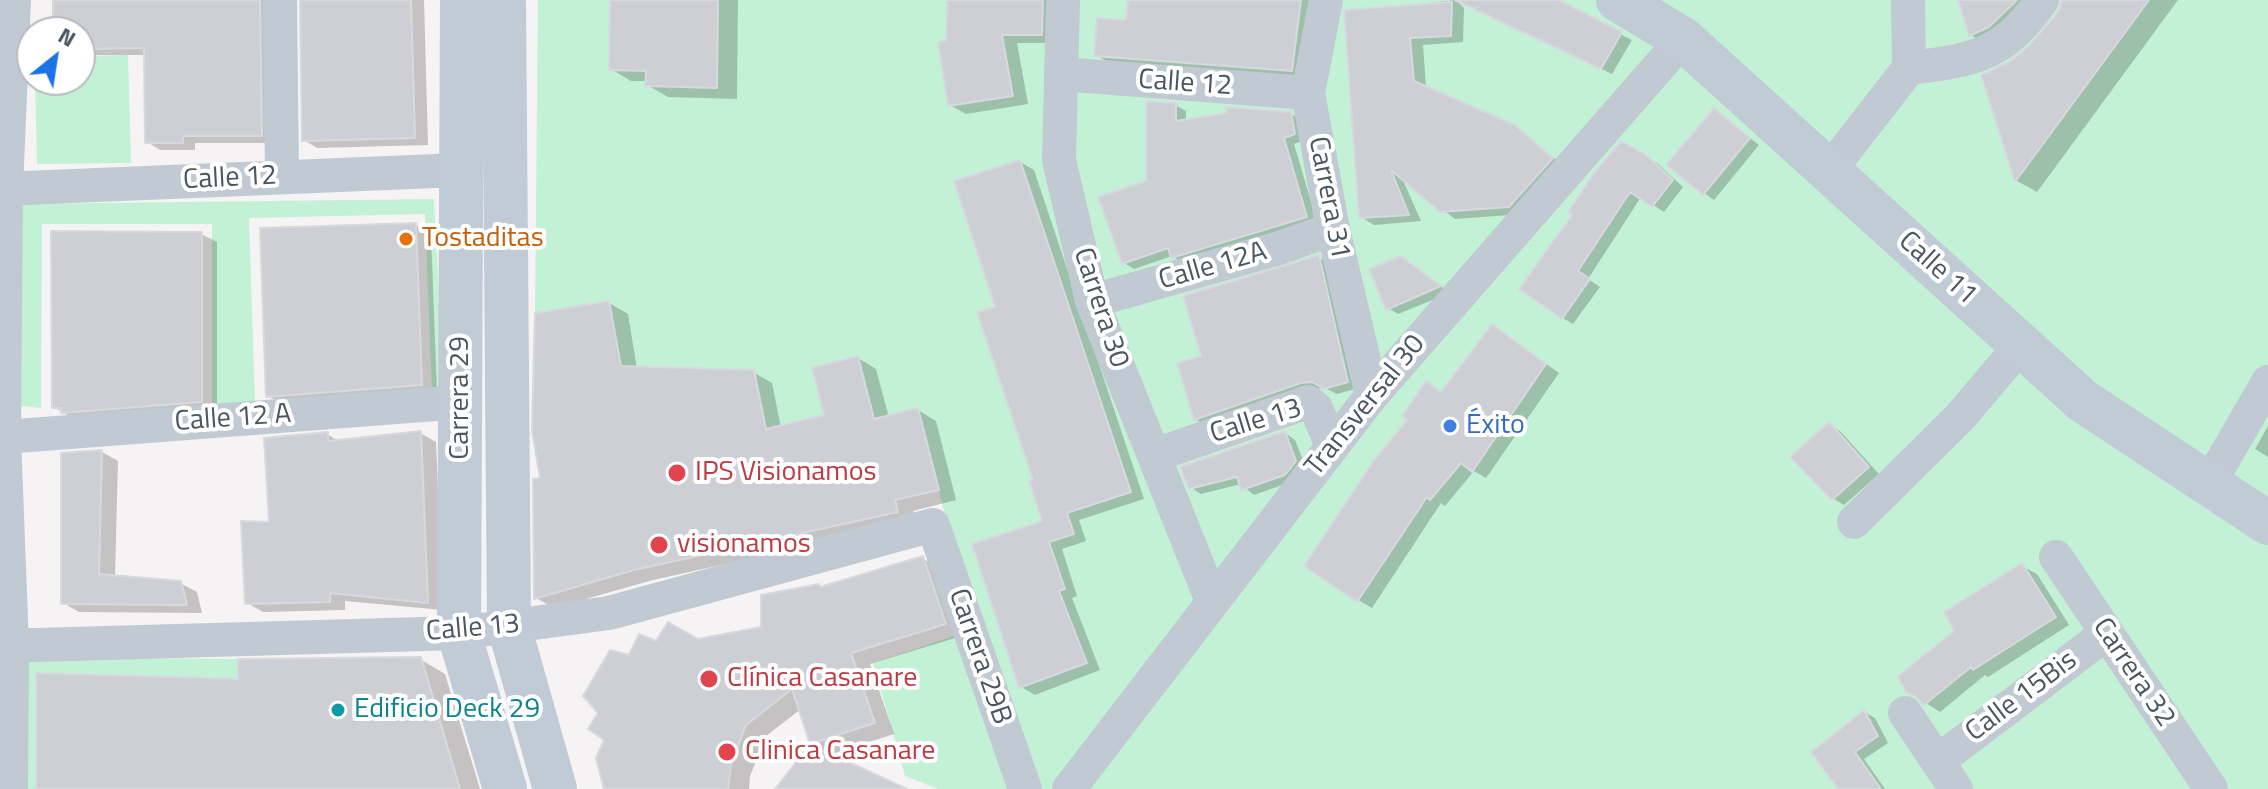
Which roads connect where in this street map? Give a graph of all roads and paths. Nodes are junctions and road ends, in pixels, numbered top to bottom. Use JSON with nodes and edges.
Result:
{"nodes":[{"id":1,"x":14,"y":0,"type":"edge"},
{"id":2,"x":280,"y":0,"type":"edge"},
{"id":3,"x":462,"y":0,"type":"edge"},
{"id":4,"x":504,"y":0,"type":"edge"},
{"id":5,"x":1063,"y":0,"type":"edge"},
{"id":6,"x":1326,"y":0,"type":"edge"},
{"id":7,"x":1618,"y":0,"type":"edge"},
{"id":8,"x":1908,"y":0,"type":"edge"},
{"id":9,"x":2042,"y":0,"type":"edge"},
{"id":10,"x":1683,"y":39,"type":"junction"},
{"id":11,"x":1909,"y":68,"type":"junction"},
{"id":12,"x":1061,"y":74,"type":"junction"},
{"id":13,"x":1308,"y":93,"type":"junction"},
{"id":14,"x":460,"y":170,"type":"junction"},
{"id":15,"x":1829,"y":171,"type":"junction"},
{"id":16,"x":282,"y":176,"type":"junction"},
{"id":17,"x":3,"y":189,"type":"edge"},
{"id":18,"x":1333,"y":229,"type":"junction"},
{"id":19,"x":1092,"y":301,"type":"junction"},
{"id":20,"x":3,"y":332,"type":"edge"},
{"id":21,"x":2021,"y":345,"type":"junction"},
{"id":22,"x":2268,"y":382,"type":"edge"},
{"id":23,"x":1372,"y":395,"type":"junction"},
{"id":24,"x":462,"y":402,"type":"junction"},
{"id":25,"x":4,"y":437,"type":"junction"},
{"id":26,"x":1332,"y":446,"type":"junction"},
{"id":27,"x":1155,"y":455,"type":"junction"},
{"id":28,"x":2209,"y":484,"type":"junction"},
{"id":29,"x":1854,"y":522,"type":"dead end"},
{"id":30,"x":2268,"y":523,"type":"edge"},
{"id":31,"x":933,"y":525,"type":"joint"},
{"id":32,"x":2056,"y":557,"type":"dead end"},
{"id":33,"x":1212,"y":601,"type":"junction"},
{"id":34,"x":509,"y":626,"type":"junction"},
{"id":35,"x":459,"y":633,"type":"junction"},
{"id":36,"x":2107,"y":633,"type":"junction"},
{"id":37,"x":6,"y":646,"type":"edge"},
{"id":38,"x":1905,"y":713,"type":"dead end"},
{"id":39,"x":1947,"y":775,"type":"edge"},
{"id":40,"x":11,"y":789,"type":"edge"},
{"id":41,"x":505,"y":789,"type":"edge"},
{"id":42,"x":555,"y":789,"type":"edge"},
{"id":43,"x":1025,"y":789,"type":"edge"},
{"id":44,"x":1069,"y":789,"type":"edge"},
{"id":45,"x":2211,"y":789,"type":"edge"}],
"edges":[{"from":1,"to":17,"type":"street"},
{"from":2,"to":16,"type":"street"},
{"from":3,"to":14,"type":"main road","name":"Carrera 29"},
{"from":4,"to":34,"type":"main road","name":"Carrera 29"},
{"from":5,"to":12,"type":"street","name":"Carrera 30"},
{"from":6,"to":13,"type":"street","name":"Carrera 31"},
{"from":7,"to":10,"type":"main road","name":"Calle 11"},
{"from":8,"to":11,"type":"street"},
{"from":9,"to":11,"type":"street"},
{"from":10,"to":15,"type":"main road","name":"Calle 11"},
{"from":10,"to":23,"type":"street","name":"Transversal 30"},
{"from":11,"to":15,"type":"street"},
{"from":12,"to":13,"type":"street","name":"Calle 12"},
{"from":12,"to":19,"type":"street","name":"Carrera 30"},
{"from":13,"to":18,"type":"street","name":"Carrera 31"},
{"from":14,"to":16,"type":"street","name":"Calle 12"},
{"from":14,"to":24,"type":"main road","name":"Carrera 29"},
{"from":15,"to":21,"type":"main road","name":"Calle 11"},
{"from":16,"to":17,"type":"street","name":"Calle 12"},
{"from":17,"to":20,"type":"street"},
{"from":18,"to":19,"type":"street","name":"Calle 12A"},
{"from":18,"to":23,"type":"street","name":"Carrera 31"},
{"from":19,"to":27,"type":"street","name":"Carrera 30"},
{"from":20,"to":25,"type":"street"},
{"from":21,"to":28,"type":"main road","name":"Calle 11"},
{"from":21,"to":29,"type":"street"},
{"from":22,"to":28,"type":"street"},
{"from":23,"to":26,"type":"street","name":"Transversal 30"},
{"from":24,"to":25,"type":"street","name":"Calle 12 A"},
{"from":24,"to":35,"type":"main road","name":"Carrera 29"},
{"from":25,"to":37,"type":"street"},
{"from":26,"to":27,"type":"street","name":"Calle 13"},
{"from":26,"to":33,"type":"street","name":"Transversal 30"},
{"from":27,"to":33,"type":"street","name":"Carrera 30"},
{"from":28,"to":30,"type":"main road","name":"Calle 11"},
{"from":31,"to":34,"type":"street","name":"Calle 13"},
{"from":31,"to":43,"type":"street","name":"Carrera 29B"},
{"from":32,"to":36,"type":"street","name":"Carrera 32"},
{"from":33,"to":44,"type":"street","name":"Transversal 30"},
{"from":34,"to":35,"type":"street","name":"Calle 13"},
{"from":34,"to":42,"type":"main road","name":"Carrera 29"},
{"from":35,"to":37,"type":"street","name":"Calle 13"},
{"from":35,"to":41,"type":"main road","name":"Carrera 29"},
{"from":36,"to":39,"type":"street","name":"Calle 15Bis"},
{"from":36,"to":45,"type":"street","name":"Carrera 32"},
{"from":37,"to":40,"type":"street"},
{"from":38,"to":39,"type":"street"}]}
